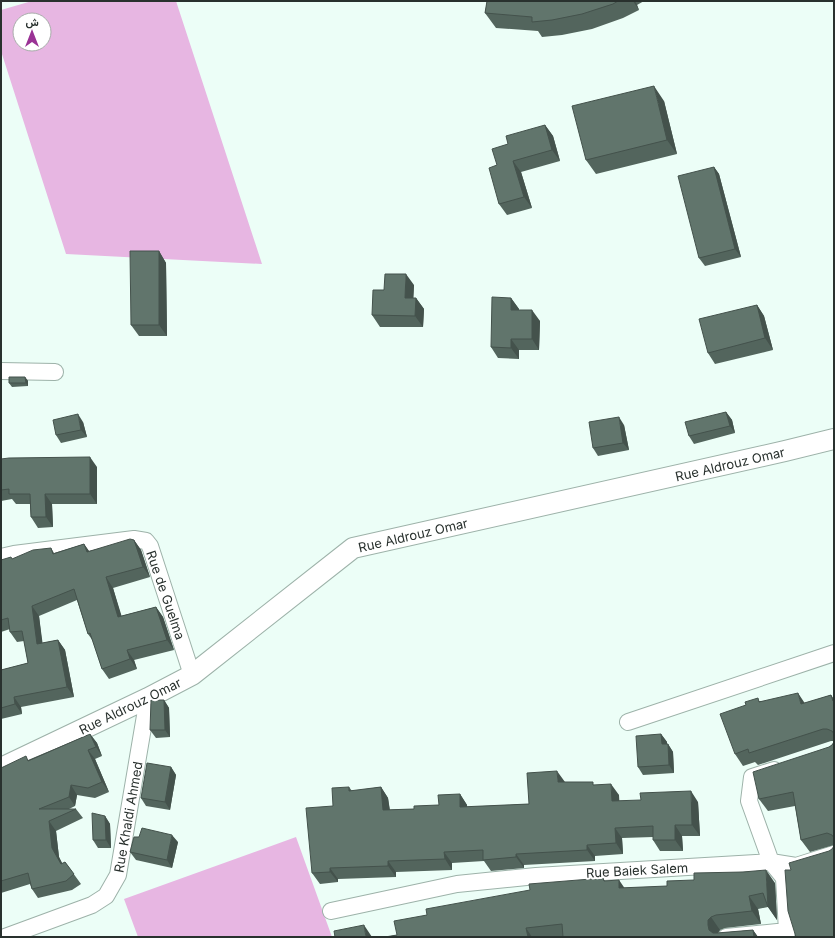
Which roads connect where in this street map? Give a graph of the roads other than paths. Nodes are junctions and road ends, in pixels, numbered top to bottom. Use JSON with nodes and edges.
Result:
{"nodes":[{"id":1,"x":1,"y":371,"type":"edge"},
{"id":2,"x":55,"y":372,"type":"dead end"},
{"id":3,"x":834,"y":439,"type":"edge"},
{"id":4,"x":1,"y":557,"type":"edge"},
{"id":5,"x":834,"y":652,"type":"edge"},
{"id":6,"x":192,"y":675,"type":"junction"},
{"id":7,"x":148,"y":698,"type":"junction"},
{"id":8,"x":628,"y":722,"type":"dead end"},
{"id":9,"x":790,"y":765,"type":"edge"},
{"id":10,"x":1,"y":768,"type":"edge"},
{"id":11,"x":834,"y":854,"type":"edge"},
{"id":12,"x":770,"y":862,"type":"junction"},
{"id":13,"x":332,"y":911,"type":"dead end"},
{"id":14,"x":787,"y":934,"type":"edge"},
{"id":15,"x":5,"y":937,"type":"edge"},
{"id":16,"x":726,"y":937,"type":"edge"}],
"edges":[{"from":1,"to":2,"type":"street"},
{"from":3,"to":6,"type":"street","name":"Rue Aldrouz Omar"},
{"from":4,"to":6,"type":"street","name":"Rue de Guelma"},
{"from":5,"to":8,"type":"street"},
{"from":6,"to":7,"type":"street","name":"Rue Aldrouz Omar"},
{"from":7,"to":10,"type":"street","name":"Rue Aldrouz Omar"},
{"from":7,"to":15,"type":"street","name":"Rue Khaldi Ahmed"},
{"from":9,"to":12,"type":"street"},
{"from":11,"to":12,"type":"street","name":"Rue Baiek Salem"},
{"from":12,"to":13,"type":"street","name":"Rue Baiek Salem"},
{"from":12,"to":14,"type":"street"},
{"from":14,"to":16,"type":"street"}]}
